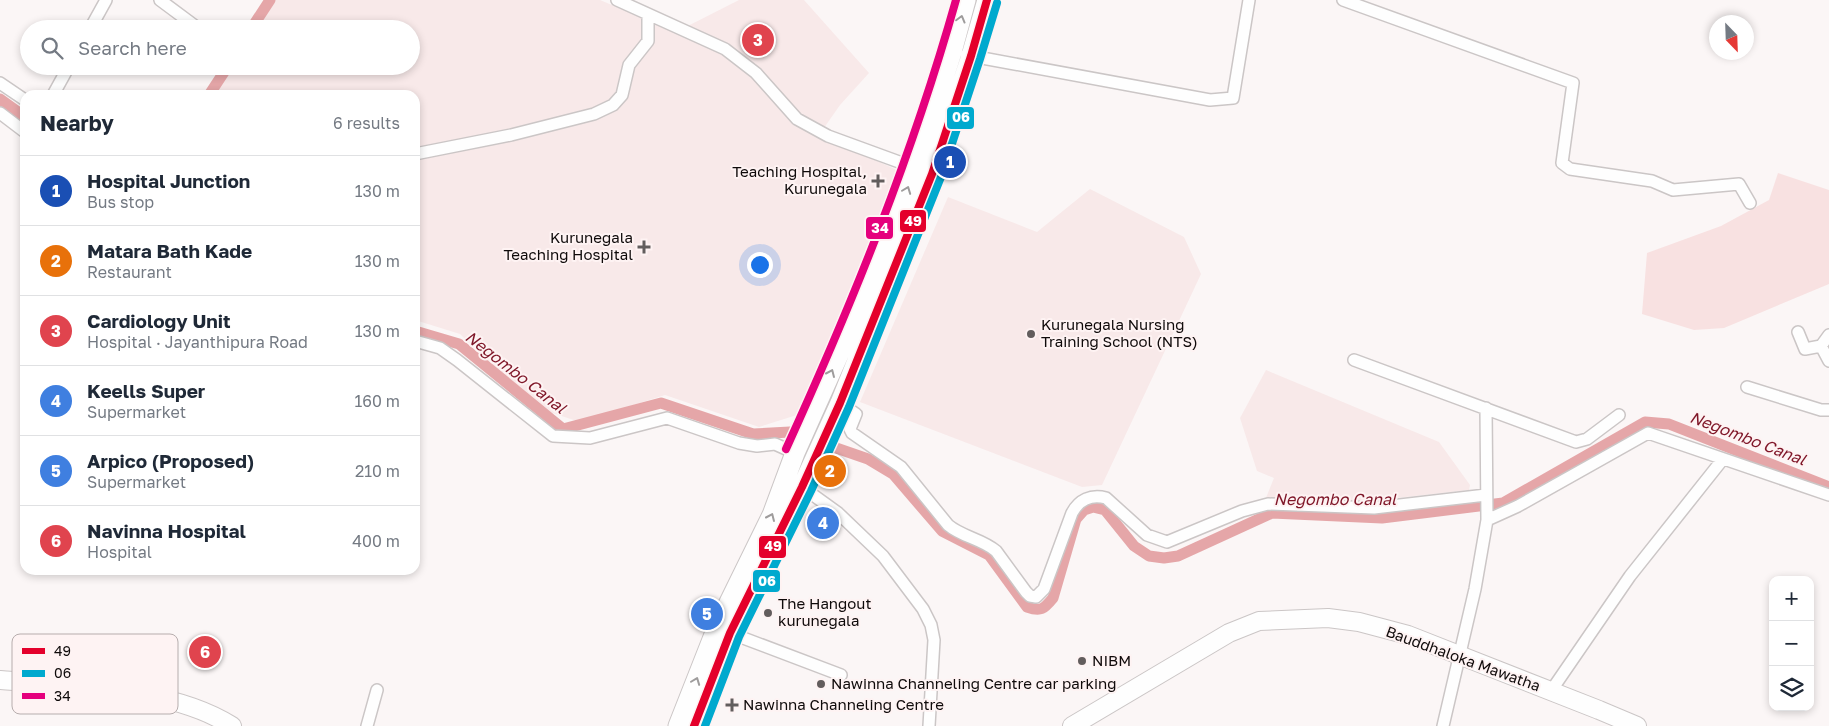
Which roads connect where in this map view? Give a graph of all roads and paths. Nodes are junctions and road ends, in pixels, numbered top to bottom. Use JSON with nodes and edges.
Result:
{"nodes":[{"id":1,"x":106,"y":0,"type":"edge"},
{"id":2,"x":160,"y":0,"type":"edge"},
{"id":3,"x":617,"y":0,"type":"edge"},
{"id":4,"x":966,"y":0,"type":"edge"},
{"id":5,"x":987,"y":0,"type":"edge"},
{"id":6,"x":1249,"y":0,"type":"edge"},
{"id":7,"x":1344,"y":0,"type":"edge"},
{"id":8,"x":648,"y":15,"type":"junction"},
{"id":9,"x":95,"y":20,"type":"edge"},
{"id":10,"x":187,"y":20,"type":"edge"},
{"id":11,"x":952,"y":52,"type":"junction"},
{"id":12,"x":971,"y":56,"type":"junction"},
{"id":13,"x":64,"y":75,"type":"edge"},
{"id":14,"x":0,"y":84,"type":"edge"},
{"id":15,"x":56,"y":90,"type":"edge"},
{"id":16,"x":20,"y":97,"type":"edge"},
{"id":17,"x":0,"y":114,"type":"edge"},
{"id":18,"x":20,"y":128,"type":"edge"},
{"id":19,"x":420,"y":153,"type":"edge"},
{"id":20,"x":924,"y":171,"type":"junction"},
{"id":21,"x":1750,"y":203,"type":"dead end"},
{"id":22,"x":1798,"y":332,"type":"dead end"},
{"id":23,"x":1829,"y":335,"type":"edge"},
{"id":24,"x":420,"y":342,"type":"edge"},
{"id":25,"x":1822,"y":346,"type":"junction"},
{"id":26,"x":1354,"y":360,"type":"dead end"},
{"id":27,"x":1829,"y":361,"type":"edge"},
{"id":28,"x":1747,"y":387,"type":"dead end"},
{"id":29,"x":840,"y":404,"type":"junction"},
{"id":30,"x":1486,"y":408,"type":"junction"},
{"id":31,"x":1829,"y":410,"type":"edge"},
{"id":32,"x":1619,"y":415,"type":"dead end"},
{"id":33,"x":796,"y":453,"type":"junction"},
{"id":34,"x":1723,"y":459,"type":"junction"},
{"id":35,"x":802,"y":487,"type":"junction"},
{"id":36,"x":1486,"y":495,"type":"junction"},
{"id":37,"x":1829,"y":496,"type":"edge"},
{"id":38,"x":1487,"y":520,"type":"junction"},
{"id":39,"x":730,"y":633,"type":"junction"},
{"id":40,"x":1459,"y":655,"type":"junction"},
{"id":41,"x":841,"y":675,"type":"dead end"},
{"id":42,"x":377,"y":690,"type":"dead end"},
{"id":43,"x":1551,"y":691,"type":"junction"},
{"id":44,"x":178,"y":703,"type":"edge"},
{"id":45,"x":232,"y":726,"type":"edge"},
{"id":46,"x":367,"y":726,"type":"edge"},
{"id":47,"x":678,"y":726,"type":"edge"},
{"id":48,"x":694,"y":726,"type":"edge"},
{"id":49,"x":929,"y":726,"type":"edge"},
{"id":50,"x":1072,"y":726,"type":"edge"},
{"id":51,"x":1443,"y":726,"type":"edge"},
{"id":52,"x":1637,"y":726,"type":"edge"}],
"edges":[{"from":1,"to":9,"type":"street"},
{"from":2,"to":10,"type":"street"},
{"from":3,"to":8,"type":"street"},
{"from":11,"to":4,"type":"highway","one_way":true},
{"from":5,"to":12,"type":"highway"},
{"from":6,"to":12,"type":"street"},
{"from":7,"to":21,"type":"street"},
{"from":8,"to":19,"type":"street"},
{"from":8,"to":20,"type":"street"},
{"from":11,"to":12,"type":"street"},
{"from":11,"to":20,"type":"highway"},
{"from":12,"to":20,"type":"highway"},
{"from":13,"to":15,"type":"street"},
{"from":14,"to":16,"type":"street"},
{"from":17,"to":18,"type":"street"},
{"from":20,"to":29,"type":"highway"},
{"from":33,"to":20,"type":"highway","one_way":true},
{"from":22,"to":25,"type":"street"},
{"from":23,"to":25,"type":"street"},
{"from":24,"to":33,"type":"street"},
{"from":25,"to":27,"type":"street"},
{"from":26,"to":30,"type":"street"},
{"from":28,"to":31,"type":"street"},
{"from":29,"to":35,"type":"highway"},
{"from":29,"to":36,"type":"street"},
{"from":30,"to":32,"type":"street"},
{"from":30,"to":36,"type":"street"},
{"from":47,"to":33,"type":"highway","one_way":true},
{"from":34,"to":37,"type":"street"},
{"from":34,"to":38,"type":"street"},
{"from":34,"to":43,"type":"street"},
{"from":35,"to":39,"type":"highway"},
{"from":35,"to":49,"type":"street"},
{"from":36,"to":38,"type":"street"},
{"from":38,"to":40,"type":"street"},
{"from":39,"to":41,"type":"street"},
{"from":39,"to":48,"type":"highway"},
{"from":40,"to":43,"type":"main road","name":"Bauddhaloka Mawatha"},
{"from":40,"to":50,"type":"main road","name":"Bauddhaloka Mawatha"},
{"from":40,"to":51,"type":"street"},
{"from":42,"to":46,"type":"street"},
{"from":43,"to":52,"type":"main road","name":"Bauddhaloka Mawatha"},
{"from":44,"to":45,"type":"main road"}]}
